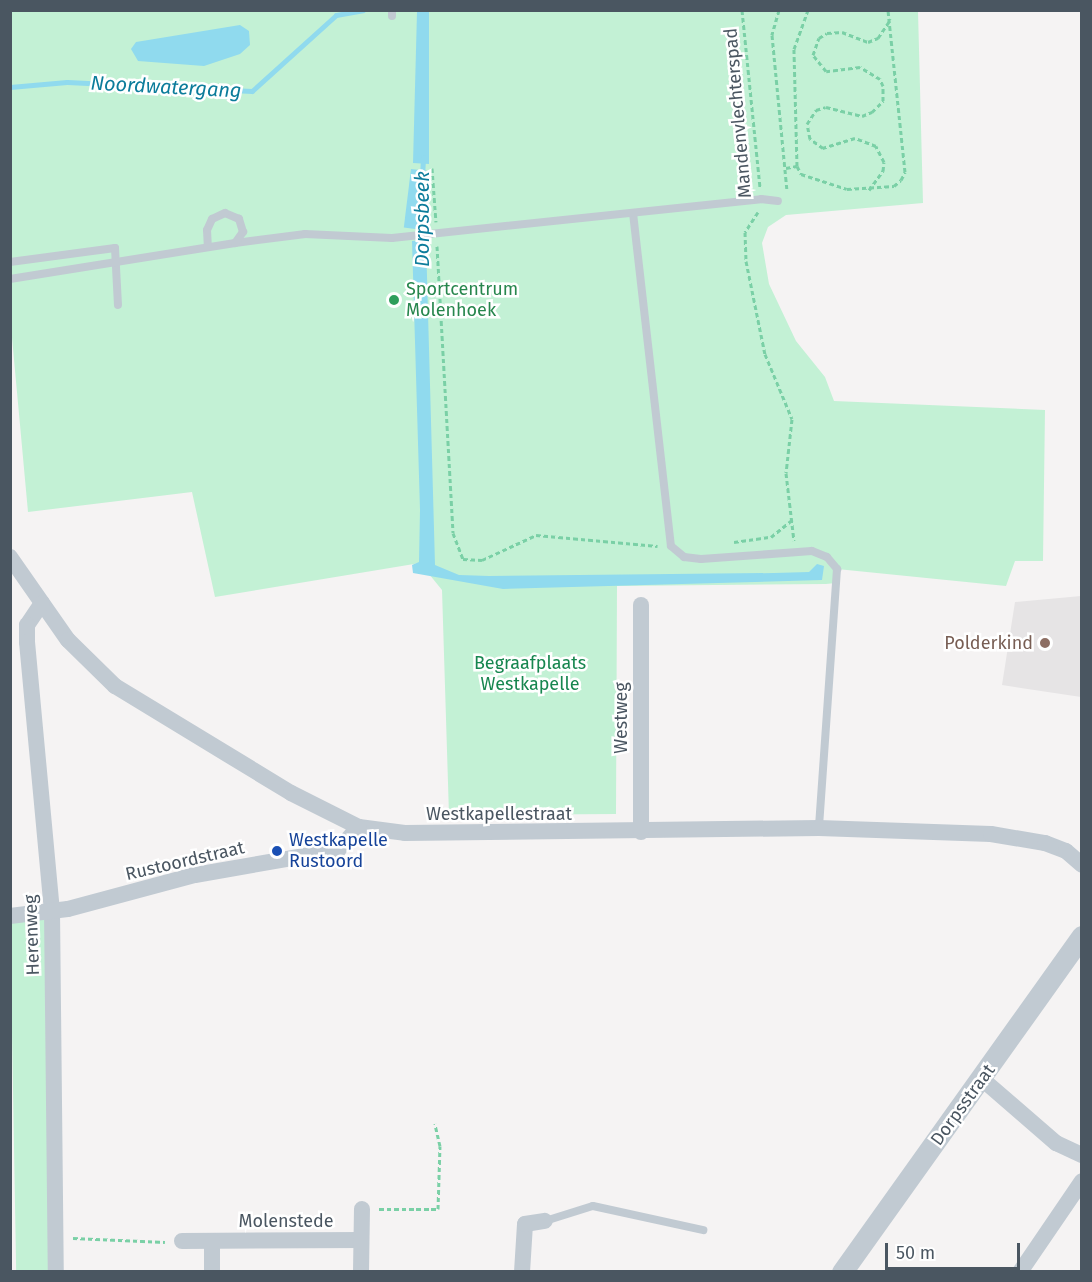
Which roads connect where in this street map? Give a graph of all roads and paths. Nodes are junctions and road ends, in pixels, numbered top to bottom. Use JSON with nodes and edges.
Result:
{"nodes":[{"id":1,"x":742,"y":10,"type":"edge"},
{"id":2,"x":779,"y":10,"type":"edge"},
{"id":3,"x":808,"y":10,"type":"edge"},
{"id":4,"x":888,"y":10,"type":"edge"},
{"id":5,"x":891,"y":19,"type":"junction"},
{"id":6,"x":797,"y":166,"type":"junction"},
{"id":7,"x":432,"y":168,"type":"dead end"},
{"id":8,"x":786,"y":168,"type":"junction"},
{"id":9,"x":869,"y":189,"type":"junction"},
{"id":10,"x":761,"y":199,"type":"junction"},
{"id":11,"x":778,"y":201,"type":"junction"},
{"id":12,"x":633,"y":213,"type":"junction"},
{"id":13,"x":757,"y":213,"type":"junction"},
{"id":14,"x":436,"y":232,"type":"junction"},
{"id":15,"x":235,"y":243,"type":"junction"},
{"id":16,"x":208,"y":247,"type":"junction"},
{"id":17,"x":10,"y":262,"type":"edge"},
{"id":18,"x":113,"y":262,"type":"junction"},
{"id":19,"x":10,"y":279,"type":"edge"},
{"id":20,"x":118,"y":305,"type":"dead end"},
{"id":21,"x":792,"y":520,"type":"junction"},
{"id":22,"x":727,"y":543,"type":"dead end"},
{"id":23,"x":670,"y":546,"type":"junction"},
{"id":24,"x":795,"y":552,"type":"junction"},
{"id":25,"x":10,"y":557,"type":"edge"},
{"id":26,"x":42,"y":603,"type":"junction"},
{"id":27,"x":641,"y":605,"type":"dead end"},
{"id":28,"x":359,"y":827,"type":"junction"},
{"id":29,"x":819,"y":828,"type":"junction"},
{"id":30,"x":641,"y":832,"type":"junction"},
{"id":31,"x":1082,"y":865,"type":"edge"},
{"id":32,"x":52,"y":911,"type":"junction"},
{"id":33,"x":10,"y":916,"type":"edge"},
{"id":34,"x":1082,"y":936,"type":"edge"},
{"id":35,"x":1076,"y":956,"type":"edge"},
{"id":36,"x":982,"y":1079,"type":"junction"},
{"id":37,"x":435,"y":1124,"type":"dead end"},
{"id":38,"x":1082,"y":1155,"type":"edge"},
{"id":39,"x":1082,"y":1180,"type":"edge"},
{"id":40,"x":362,"y":1209,"type":"joint"},
{"id":41,"x":545,"y":1221,"type":"joint"},
{"id":42,"x":703,"y":1230,"type":"dead end"},
{"id":43,"x":56,"y":1238,"type":"junction"},
{"id":44,"x":361,"y":1240,"type":"junction"},
{"id":45,"x":212,"y":1241,"type":"junction"},
{"id":46,"x":182,"y":1242,"type":"joint"},
{"id":47,"x":56,"y":1272,"type":"edge"},
{"id":48,"x":212,"y":1272,"type":"edge"},
{"id":49,"x":361,"y":1272,"type":"edge"},
{"id":50,"x":522,"y":1272,"type":"edge"},
{"id":51,"x":842,"y":1272,"type":"edge"},
{"id":52,"x":1020,"y":1272,"type":"edge"}],
"edges":[{"from":1,"to":10,"type":"path","name":"Mandenvlechterspad"},
{"from":2,"to":8,"type":"path"},
{"from":3,"to":6,"type":"path"},
{"from":4,"to":5,"type":"path"},
{"from":5,"to":9,"type":"path"},
{"from":5,"to":9,"type":"path"},
{"from":6,"to":8,"type":"path"},
{"from":6,"to":9,"type":"path"},
{"from":7,"to":14,"type":"path"},
{"from":8,"to":11,"type":"path"},
{"from":10,"to":11,"type":"lane"},
{"from":10,"to":12,"type":"lane"},
{"from":10,"to":13,"type":"path","name":"Mandenvlechterspad"},
{"from":11,"to":13,"type":"path"},
{"from":12,"to":14,"type":"lane"},
{"from":12,"to":23,"type":"lane"},
{"from":13,"to":21,"type":"path","name":"Mandenvlechterspad"},
{"from":14,"to":15,"type":"lane"},
{"from":14,"to":23,"type":"path"},
{"from":15,"to":16,"type":"lane"},
{"from":15,"to":16,"type":"lane"},
{"from":16,"to":18,"type":"lane"},
{"from":17,"to":18,"type":"lane"},
{"from":18,"to":19,"type":"lane"},
{"from":18,"to":20,"type":"lane"},
{"from":21,"to":22,"type":"path"},
{"from":21,"to":24,"type":"path","name":"Mandenvlechterspad"},
{"from":23,"to":24,"type":"lane"},
{"from":24,"to":29,"type":"lane"},
{"from":25,"to":26,"type":"street","name":"Westkapellestraat"},
{"from":26,"to":28,"type":"street","name":"Westkapellestraat"},
{"from":26,"to":32,"type":"street","name":"Herenweg"},
{"from":27,"to":30,"type":"street","name":"Westweg"},
{"from":28,"to":30,"type":"street","name":"Westkapellestraat"},
{"from":28,"to":32,"type":"street","name":"Rustoordstraat"},
{"from":29,"to":30,"type":"street","name":"Westkapellestraat"},
{"from":29,"to":31,"type":"street","name":"Westkapellestraat"},
{"from":32,"to":33,"type":"street","name":"Rustoordstraat"},
{"from":32,"to":43,"type":"street","name":"Herenweg"},
{"from":34,"to":35,"type":"street","name":"Dorpsstraat"},
{"from":35,"to":36,"type":"street","name":"Dorpsstraat"},
{"from":36,"to":38,"type":"street"},
{"from":36,"to":51,"type":"street","name":"Dorpsstraat"},
{"from":37,"to":40,"type":"path"},
{"from":39,"to":52,"type":"street"},
{"from":40,"to":44,"type":"street"},
{"from":41,"to":42,"type":"lane"},
{"from":41,"to":50,"type":"street"},
{"from":43,"to":46,"type":"path"},
{"from":43,"to":47,"type":"street","name":"Herenweg"},
{"from":44,"to":45,"type":"street","name":"Molenstede"},
{"from":44,"to":49,"type":"street"},
{"from":45,"to":46,"type":"street","name":"Molenstede"},
{"from":45,"to":48,"type":"street"}]}
